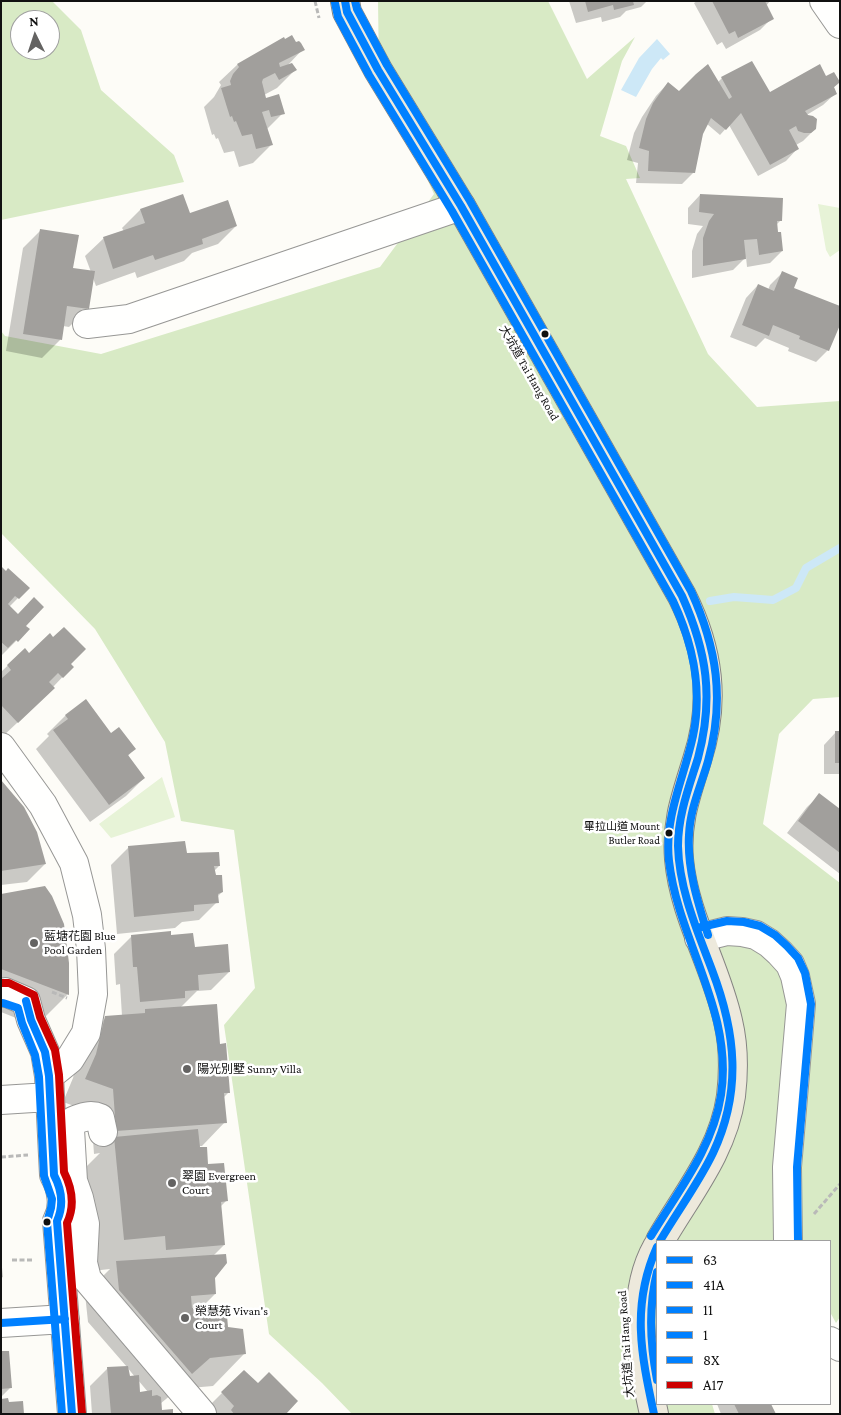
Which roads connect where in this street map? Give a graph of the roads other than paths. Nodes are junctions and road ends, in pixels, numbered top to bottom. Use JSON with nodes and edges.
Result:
{"nodes":[{"id":1,"x":345,"y":1,"type":"edge"},
{"id":2,"x":824,"y":1,"type":"edge"},
{"id":3,"x":840,"y":24,"type":"edge"},
{"id":4,"x":462,"y":206,"type":"junction"},
{"id":5,"x":87,"y":324,"type":"dead end"},
{"id":6,"x":1,"y":747,"type":"edge"},
{"id":7,"x":699,"y":938,"type":"junction"},
{"id":8,"x":1,"y":992,"type":"edge"},
{"id":9,"x":1,"y":1004,"type":"edge"},
{"id":10,"x":31,"y":1020,"type":"junction"},
{"id":11,"x":49,"y":1086,"type":"junction"},
{"id":12,"x":1,"y":1100,"type":"edge"},
{"id":13,"x":103,"y":1132,"type":"dead end"},
{"id":14,"x":661,"y":1240,"type":"edge"},
{"id":15,"x":788,"y":1240,"type":"edge"},
{"id":16,"x":656,"y":1249,"type":"edge"},
{"id":17,"x":72,"y":1264,"type":"junction"},
{"id":18,"x":65,"y":1319,"type":"junction"},
{"id":19,"x":1,"y":1323,"type":"edge"},
{"id":20,"x":72,"y":1414,"type":"edge"},
{"id":21,"x":202,"y":1414,"type":"edge"},
{"id":22,"x":654,"y":1414,"type":"edge"}],
"edges":[{"from":1,"to":4,"type":"main road","name":"大坑道 Tai Hang Road"},
{"from":2,"to":3,"type":"street"},
{"from":4,"to":5,"type":"street"},
{"from":4,"to":7,"type":"main road","name":"大坑道 Tai Hang Road"},
{"from":6,"to":11,"type":"street"},
{"from":7,"to":14,"type":"main road","name":"大坑道 Tai Hang Road"},
{"from":7,"to":15,"type":"street"},
{"from":8,"to":10,"type":"street"},
{"from":9,"to":10,"type":"street"},
{"from":10,"to":11,"type":"street"},
{"from":11,"to":12,"type":"street"},
{"from":11,"to":17,"type":"street"},
{"from":13,"to":17,"type":"street"},
{"from":16,"to":22,"type":"main road","name":"大坑道 Tai Hang Road"},
{"from":17,"to":18,"type":"street"},
{"from":17,"to":21,"type":"street"},
{"from":18,"to":19,"type":"street"},
{"from":18,"to":20,"type":"street"}]}
